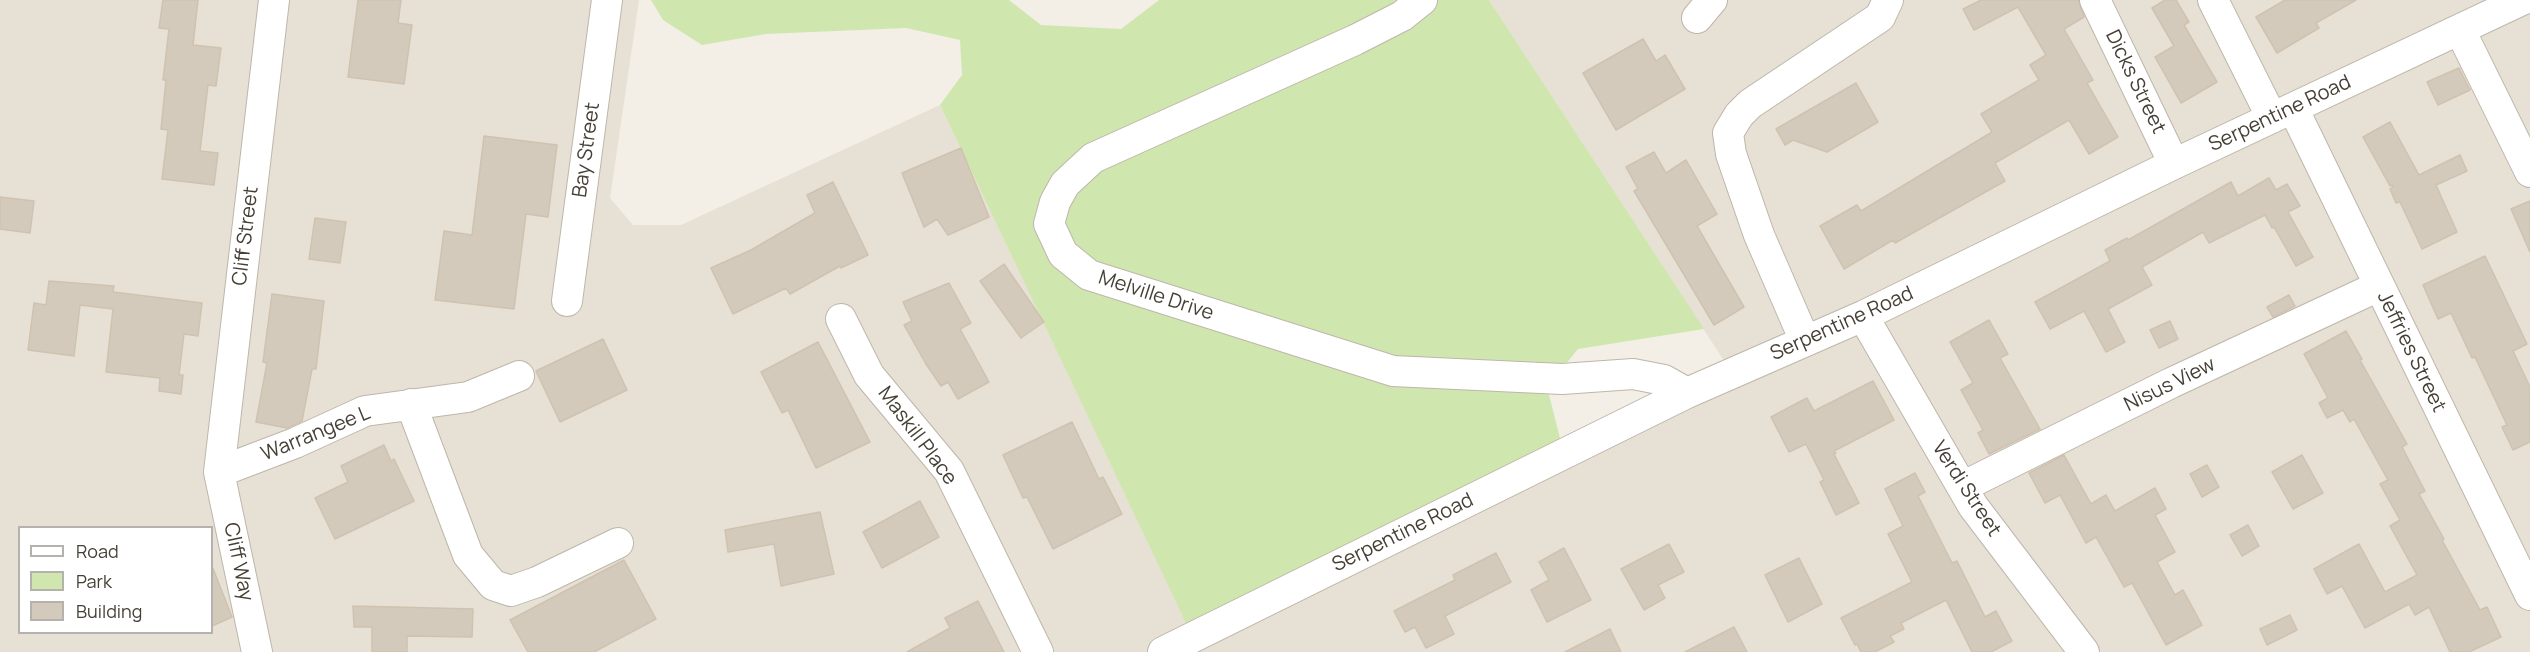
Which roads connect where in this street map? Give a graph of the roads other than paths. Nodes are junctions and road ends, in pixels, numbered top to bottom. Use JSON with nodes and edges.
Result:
{"nodes":[{"id":1,"x":274,"y":0,"type":"edge"},
{"id":2,"x":607,"y":0,"type":"edge"},
{"id":3,"x":1422,"y":0,"type":"edge"},
{"id":4,"x":1888,"y":0,"type":"edge"},
{"id":5,"x":2096,"y":0,"type":"edge"},
{"id":6,"x":2213,"y":0,"type":"edge"},
{"id":7,"x":2522,"y":0,"type":"edge"},
{"id":8,"x":2460,"y":30,"type":"junction"},
{"id":9,"x":2282,"y":113,"type":"junction"},
{"id":10,"x":2174,"y":164,"type":"junction"},
{"id":11,"x":2530,"y":172,"type":"edge"},
{"id":12,"x":2379,"y":286,"type":"junction"},
{"id":13,"x":567,"y":301,"type":"dead end"},
{"id":14,"x":1863,"y":316,"type":"junction"},
{"id":15,"x":841,"y":319,"type":"dead end"},
{"id":16,"x":1805,"y":341,"type":"junction"},
{"id":17,"x":519,"y":376,"type":"dead end"},
{"id":18,"x":1687,"y":393,"type":"junction"},
{"id":19,"x":411,"y":404,"type":"junction"},
{"id":20,"x":219,"y":472,"type":"junction"},
{"id":21,"x":1962,"y":487,"type":"junction"},
{"id":22,"x":618,"y":543,"type":"dead end"},
{"id":23,"x":2530,"y":595,"type":"edge"},
{"id":24,"x":1197,"y":645,"type":"edge"},
{"id":25,"x":257,"y":652,"type":"edge"},
{"id":26,"x":1038,"y":652,"type":"edge"},
{"id":27,"x":1163,"y":652,"type":"edge"},
{"id":28,"x":2084,"y":652,"type":"edge"}],
"edges":[{"from":1,"to":20,"type":"street","name":"Cliff Street"},
{"from":2,"to":13,"type":"street","name":"Bay Street"},
{"from":3,"to":18,"type":"street","name":"Melville Drive"},
{"from":4,"to":16,"type":"street"},
{"from":5,"to":10,"type":"street","name":"Dicks Street"},
{"from":6,"to":9,"type":"street","name":"Jeffries Street"},
{"from":7,"to":8,"type":"street","name":"Serpentine Road"},
{"from":8,"to":9,"type":"street","name":"Serpentine Road"},
{"from":8,"to":11,"type":"street"},
{"from":9,"to":10,"type":"street","name":"Serpentine Road"},
{"from":9,"to":12,"type":"street","name":"Jeffries Street"},
{"from":10,"to":14,"type":"street","name":"Serpentine Road"},
{"from":12,"to":21,"type":"street","name":"Nisus View"},
{"from":12,"to":23,"type":"street","name":"Jeffries Street"},
{"from":14,"to":16,"type":"street","name":"Serpentine Road"},
{"from":14,"to":21,"type":"street","name":"Verdi Street"},
{"from":15,"to":26,"type":"street","name":"Maskill Place"},
{"from":16,"to":18,"type":"street","name":"Serpentine Road"},
{"from":17,"to":19,"type":"street","name":"Warrangee L"},
{"from":18,"to":24,"type":"street","name":"Serpentine Road"},
{"from":19,"to":20,"type":"street","name":"Warrangee L"},
{"from":19,"to":22,"type":"street"},
{"from":20,"to":25,"type":"street","name":"Cliff Way"},
{"from":21,"to":28,"type":"street","name":"Verdi Street"},
{"from":24,"to":27,"type":"street","name":"Serpentine Road"}]}
